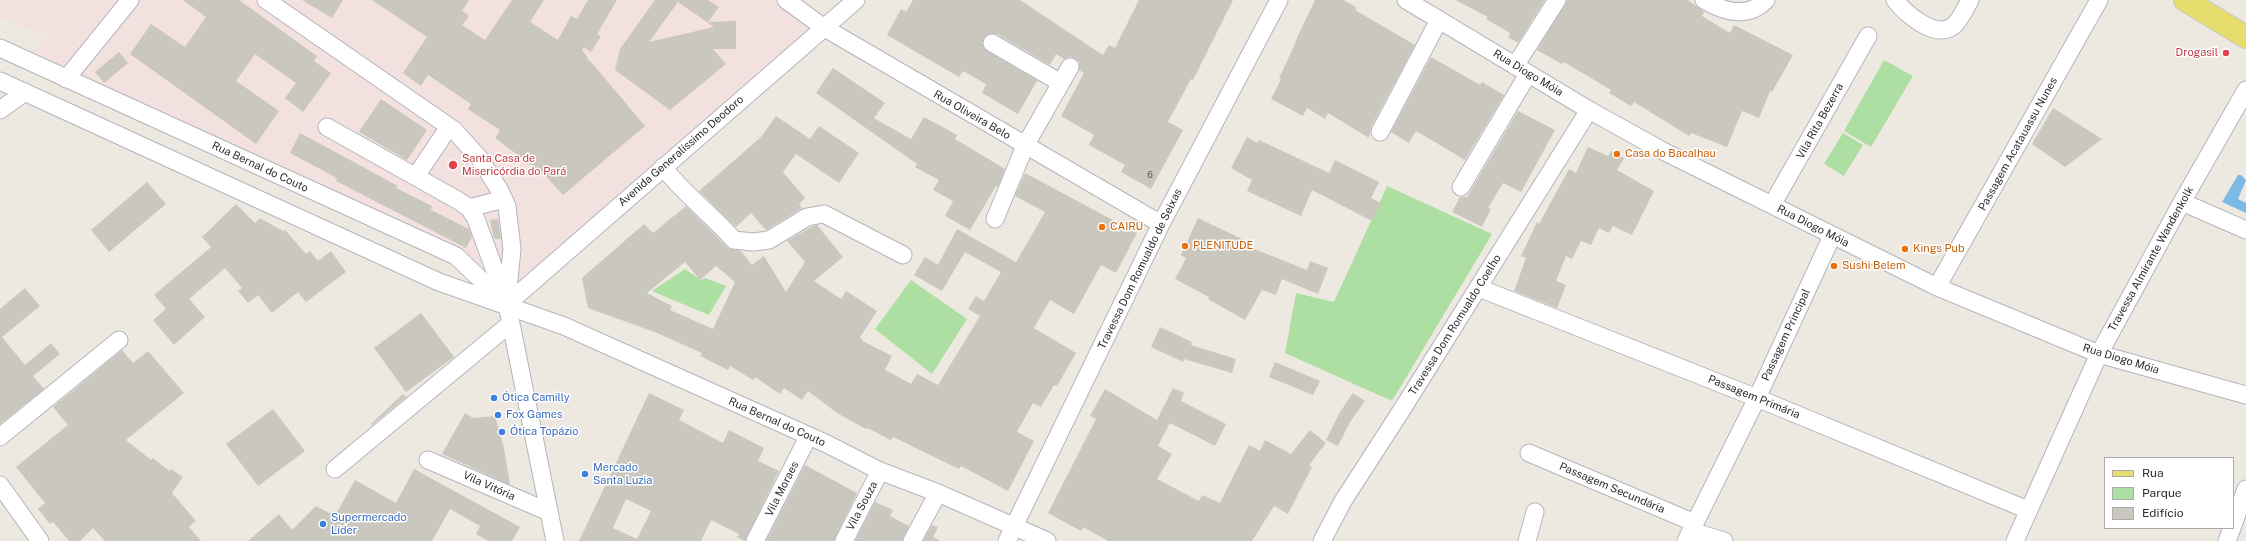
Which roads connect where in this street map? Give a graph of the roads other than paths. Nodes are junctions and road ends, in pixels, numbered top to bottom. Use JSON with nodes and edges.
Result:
{"nodes":[{"id":1,"x":130,"y":0,"type":"edge"},
{"id":2,"x":266,"y":0,"type":"edge"},
{"id":3,"x":786,"y":0,"type":"edge"},
{"id":4,"x":856,"y":0,"type":"edge"},
{"id":5,"x":1279,"y":0,"type":"edge"},
{"id":6,"x":1406,"y":0,"type":"edge"},
{"id":7,"x":1557,"y":0,"type":"edge"},
{"id":8,"x":1704,"y":0,"type":"edge"},
{"id":9,"x":1766,"y":0,"type":"edge"},
{"id":10,"x":1895,"y":0,"type":"edge"},
{"id":11,"x":1970,"y":0,"type":"edge"},
{"id":12,"x":2099,"y":0,"type":"edge"},
{"id":13,"x":2186,"y":0,"type":"edge"},
{"id":14,"x":1438,"y":20,"type":"junction"},
{"id":15,"x":823,"y":27,"type":"junction"},
{"id":16,"x":1868,"y":36,"type":"dead end"},
{"id":17,"x":2246,"y":37,"type":"edge"},
{"id":18,"x":992,"y":42,"type":"dead end"},
{"id":19,"x":0,"y":48,"type":"edge"},
{"id":20,"x":1070,"y":67,"type":"dead end"},
{"id":21,"x":1522,"y":70,"type":"junction"},
{"id":22,"x":66,"y":78,"type":"junction"},
{"id":23,"x":0,"y":81,"type":"edge"},
{"id":24,"x":1061,"y":83,"type":"junction"},
{"id":25,"x":2246,"y":90,"type":"edge"},
{"id":26,"x":25,"y":92,"type":"junction"},
{"id":27,"x":0,"y":110,"type":"edge"},
{"id":28,"x":1589,"y":110,"type":"junction"},
{"id":29,"x":327,"y":127,"type":"dead end"},
{"id":30,"x":449,"y":127,"type":"junction"},
{"id":31,"x":1380,"y":132,"type":"dead end"},
{"id":32,"x":1025,"y":146,"type":"junction"},
{"id":33,"x":663,"y":167,"type":"junction"},
{"id":34,"x":416,"y":176,"type":"junction"},
{"id":35,"x":1461,"y":187,"type":"dead end"},
{"id":36,"x":504,"y":199,"type":"junction"},
{"id":37,"x":2182,"y":202,"type":"junction"},
{"id":38,"x":1772,"y":206,"type":"junction"},
{"id":39,"x":469,"y":208,"type":"junction"},
{"id":40,"x":995,"y":219,"type":"dead end"},
{"id":41,"x":1161,"y":224,"type":"junction"},
{"id":42,"x":2246,"y":230,"type":"edge"},
{"id":43,"x":1832,"y":236,"type":"junction"},
{"id":44,"x":903,"y":255,"type":"dead end"},
{"id":45,"x":1937,"y":287,"type":"junction"},
{"id":46,"x":1479,"y":288,"type":"junction"},
{"id":47,"x":507,"y":304,"type":"junction"},
{"id":48,"x":511,"y":323,"type":"junction"},
{"id":49,"x":119,"y":340,"type":"dead end"},
{"id":50,"x":2099,"y":354,"type":"junction"},
{"id":51,"x":2246,"y":395,"type":"edge"},
{"id":52,"x":1757,"y":398,"type":"junction"},
{"id":53,"x":0,"y":437,"type":"edge"},
{"id":54,"x":808,"y":437,"type":"junction"},
{"id":55,"x":1529,"y":453,"type":"dead end"},
{"id":56,"x":428,"y":460,"type":"dead end"},
{"id":57,"x":335,"y":469,"type":"dead end"},
{"id":58,"x":880,"y":471,"type":"junction"},
{"id":59,"x":2246,"y":489,"type":"edge"},
{"id":60,"x":1,"y":490,"type":"edge"},
{"id":61,"x":938,"y":493,"type":"junction"},
{"id":62,"x":2028,"y":510,"type":"junction"},
{"id":63,"x":550,"y":512,"type":"junction"},
{"id":64,"x":1535,"y":512,"type":"dead end"},
{"id":65,"x":2234,"y":522,"type":"edge"},
{"id":66,"x":2232,"y":529,"type":"edge"},
{"id":67,"x":1691,"y":532,"type":"edge"},
{"id":68,"x":1011,"y":534,"type":"edge"},
{"id":69,"x":40,"y":541,"type":"edge"},
{"id":70,"x":556,"y":541,"type":"edge"},
{"id":71,"x":755,"y":541,"type":"edge"},
{"id":72,"x":844,"y":541,"type":"edge"},
{"id":73,"x":912,"y":541,"type":"edge"},
{"id":74,"x":1047,"y":541,"type":"edge"},
{"id":75,"x":1322,"y":541,"type":"edge"},
{"id":76,"x":1527,"y":541,"type":"edge"},
{"id":77,"x":1724,"y":541,"type":"edge"},
{"id":78,"x":2015,"y":541,"type":"edge"},
{"id":79,"x":2227,"y":541,"type":"edge"}],
"edges":[{"from":1,"to":22,"type":"street"},
{"from":2,"to":30,"type":"street"},
{"from":3,"to":15,"type":"street","name":"Rua Oliveira Belo"},
{"from":4,"to":15,"type":"street","name":"Avenida Generalíssimo Deodoro"},
{"from":5,"to":41,"type":"street","name":"Travessa Dom Romualdo de Seixas"},
{"from":6,"to":14,"type":"street","name":"Rua Diogo Móia"},
{"from":7,"to":21,"type":"street"},
{"from":8,"to":9,"type":"street"},
{"from":10,"to":11,"type":"street"},
{"from":12,"to":45,"type":"street","name":"Passagem Acatauassu Nunes"},
{"from":13,"to":17,"type":"main road"},
{"from":14,"to":21,"type":"street","name":"Rua Diogo Móia"},
{"from":14,"to":31,"type":"street"},
{"from":15,"to":32,"type":"street","name":"Rua Oliveira Belo"},
{"from":15,"to":33,"type":"street","name":"Avenida Generalíssimo Deodoro"},
{"from":16,"to":38,"type":"street","name":"Vila Rita Bezerra"},
{"from":18,"to":24,"type":"street"},
{"from":19,"to":22,"type":"street","name":"Rua Bernal do Couto"},
{"from":20,"to":24,"type":"street"},
{"from":21,"to":28,"type":"street","name":"Rua Diogo Móia"},
{"from":21,"to":35,"type":"street"},
{"from":22,"to":47,"type":"street","name":"Rua Bernal do Couto"},
{"from":23,"to":26,"type":"street","name":"Rua Bernal do Couto"},
{"from":24,"to":32,"type":"street"},
{"from":25,"to":37,"type":"street","name":"Travessa Almirante Wandenkolk"},
{"from":26,"to":27,"type":"street"},
{"from":26,"to":47,"type":"street","name":"Rua Bernal do Couto"},
{"from":28,"to":38,"type":"street","name":"Rua Diogo Móia"},
{"from":28,"to":46,"type":"street","name":"Travessa Dom Romualdo Coelho"},
{"from":29,"to":34,"type":"street"},
{"from":30,"to":34,"type":"street"},
{"from":30,"to":36,"type":"street"},
{"from":32,"to":40,"type":"street"},
{"from":32,"to":41,"type":"street","name":"Rua Oliveira Belo"},
{"from":33,"to":44,"type":"street"},
{"from":33,"to":47,"type":"street","name":"Avenida Generalíssimo Deodoro"},
{"from":34,"to":39,"type":"street"},
{"from":36,"to":39,"type":"street"},
{"from":36,"to":47,"type":"street"},
{"from":37,"to":42,"type":"street"},
{"from":37,"to":50,"type":"street","name":"Travessa Almirante Wandenkolk"},
{"from":38,"to":43,"type":"street","name":"Rua Diogo Móia"},
{"from":39,"to":47,"type":"street"},
{"from":41,"to":68,"type":"street","name":"Travessa Dom Romualdo de Seixas"},
{"from":43,"to":45,"type":"street","name":"Rua Diogo Móia"},
{"from":43,"to":52,"type":"street","name":"Passagem Principal"},
{"from":45,"to":50,"type":"street","name":"Rua Diogo Móia"},
{"from":46,"to":52,"type":"street","name":"Passagem Primária"},
{"from":46,"to":75,"type":"street","name":"Travessa Dom Romualdo Coelho"},
{"from":47,"to":48,"type":"street"},
{"from":47,"to":54,"type":"street","name":"Rua Bernal do Couto"},
{"from":48,"to":57,"type":"street"},
{"from":48,"to":63,"type":"street"},
{"from":49,"to":53,"type":"street"},
{"from":50,"to":51,"type":"street","name":"Rua Diogo Móia"},
{"from":50,"to":62,"type":"street","name":"Travessa Almirante Wandenkolk"},
{"from":52,"to":62,"type":"street","name":"Passagem Primária"},
{"from":52,"to":67,"type":"street","name":"Passagem Principal"},
{"from":54,"to":58,"type":"street","name":"Rua Bernal do Couto"},
{"from":54,"to":71,"type":"street","name":"Vila Moraes"},
{"from":55,"to":67,"type":"street","name":"Passagem Secundária"},
{"from":56,"to":63,"type":"street","name":"Vila Vitória"},
{"from":58,"to":61,"type":"street","name":"Rua Bernal do Couto"},
{"from":58,"to":72,"type":"street","name":"Vila Souza"},
{"from":59,"to":65,"type":"street"},
{"from":60,"to":69,"type":"street"},
{"from":61,"to":68,"type":"street","name":"Rua Bernal do Couto"},
{"from":61,"to":73,"type":"street"},
{"from":62,"to":78,"type":"street","name":"Travessa Almirante Wandenkolk"},
{"from":63,"to":70,"type":"street"},
{"from":64,"to":76,"type":"street"},
{"from":66,"to":79,"type":"street"},
{"from":67,"to":77,"type":"street","name":"Passagem Secundária"},
{"from":68,"to":74,"type":"street","name":"Rua Bernal do Couto"}]}
